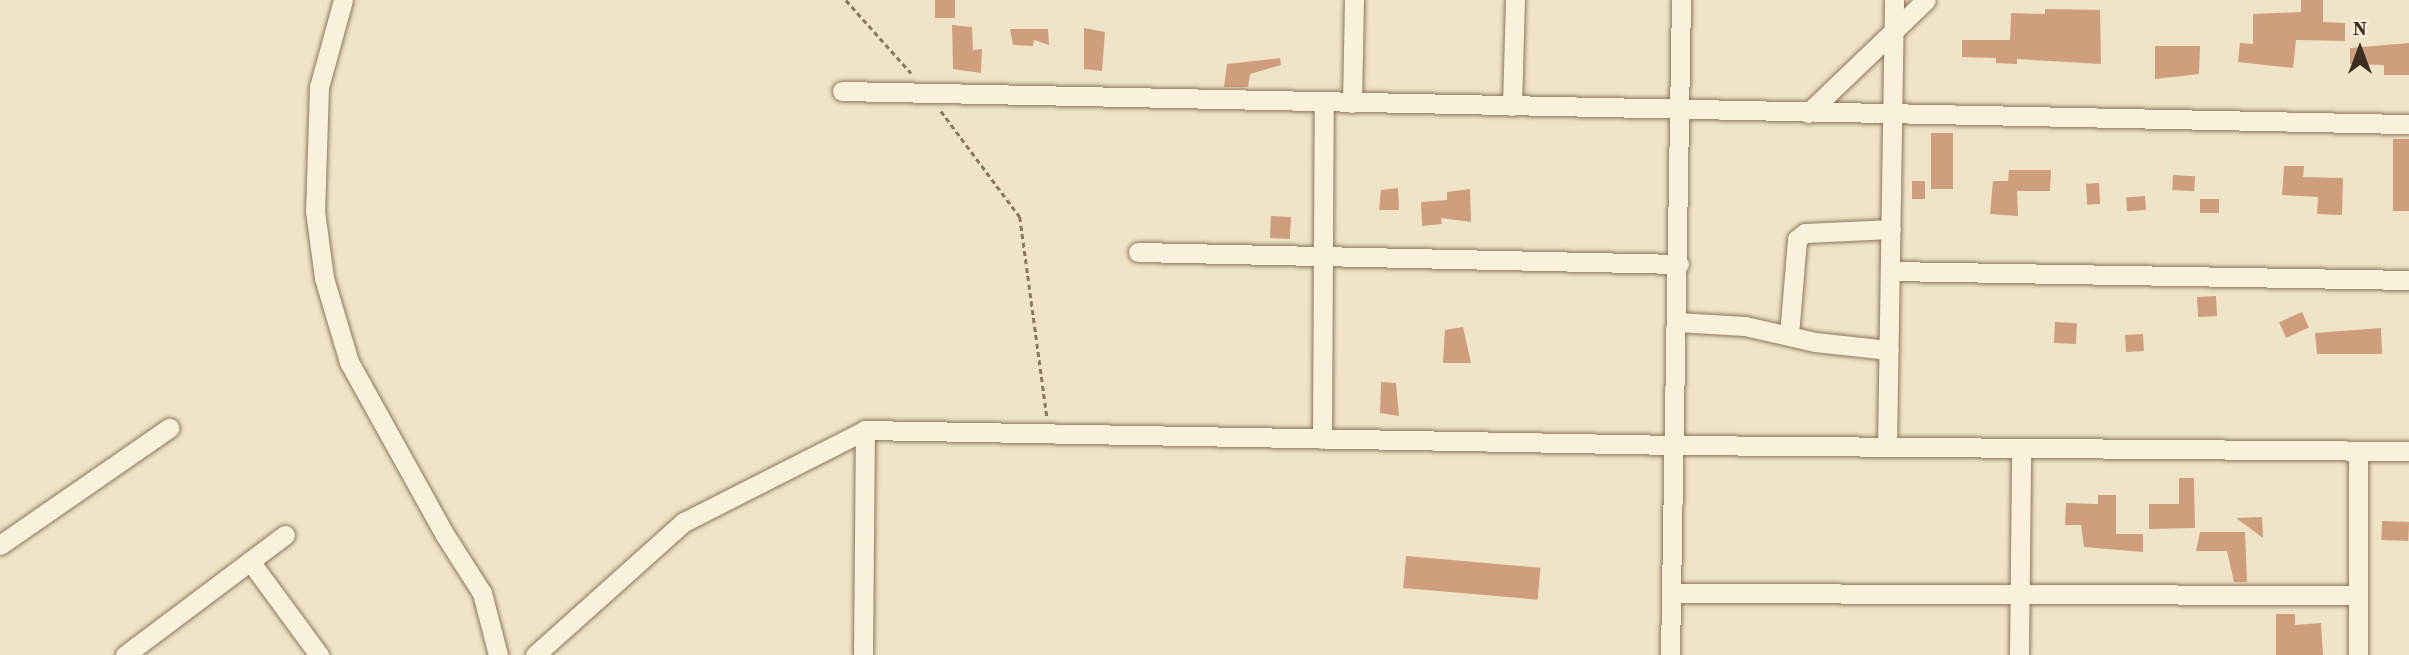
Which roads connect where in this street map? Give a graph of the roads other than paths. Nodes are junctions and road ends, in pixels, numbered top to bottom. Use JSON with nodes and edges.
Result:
{"nodes":[{"id":1,"x":342,"y":0,"type":"edge"},
{"id":2,"x":1354,"y":0,"type":"edge"},
{"id":3,"x":1515,"y":0,"type":"edge"},
{"id":4,"x":1681,"y":0,"type":"edge"},
{"id":5,"x":1894,"y":0,"type":"edge"},
{"id":6,"x":1926,"y":0,"type":"edge"},
{"id":7,"x":1893,"y":28,"type":"junction"},
{"id":8,"x":842,"y":91,"type":"dead end"},
{"id":9,"x":1324,"y":102,"type":"junction"},
{"id":10,"x":1352,"y":103,"type":"junction"},
{"id":11,"x":1512,"y":106,"type":"junction"},
{"id":12,"x":1682,"y":110,"type":"junction"},
{"id":13,"x":1808,"y":113,"type":"junction"},
{"id":14,"x":1892,"y":114,"type":"junction"},
{"id":15,"x":2409,"y":124,"type":"edge"},
{"id":16,"x":1891,"y":229,"type":"junction"},
{"id":17,"x":1138,"y":252,"type":"dead end"},
{"id":18,"x":1323,"y":256,"type":"junction"},
{"id":19,"x":1679,"y":264,"type":"junction"},
{"id":20,"x":1890,"y":271,"type":"junction"},
{"id":21,"x":2409,"y":280,"type":"edge"},
{"id":22,"x":1677,"y":323,"type":"junction"},
{"id":23,"x":1789,"y":335,"type":"junction"},
{"id":24,"x":1889,"y":350,"type":"junction"},
{"id":25,"x":169,"y":428,"type":"dead end"},
{"id":26,"x":865,"y":430,"type":"junction"},
{"id":27,"x":1322,"y":439,"type":"junction"},
{"id":28,"x":1675,"y":445,"type":"junction"},
{"id":29,"x":1888,"y":447,"type":"junction"},
{"id":30,"x":2021,"y":448,"type":"junction"},
{"id":31,"x":2358,"y":451,"type":"junction"},
{"id":32,"x":2409,"y":451,"type":"edge"},
{"id":33,"x":285,"y":535,"type":"dead end"},
{"id":34,"x":0,"y":545,"type":"edge"},
{"id":35,"x":250,"y":561,"type":"junction"},
{"id":36,"x":1671,"y":593,"type":"junction"},
{"id":37,"x":2019,"y":595,"type":"junction"},
{"id":38,"x":2358,"y":595,"type":"junction"},
{"id":39,"x":134,"y":652,"type":"edge"},
{"id":40,"x":319,"y":655,"type":"edge"},
{"id":41,"x":498,"y":655,"type":"edge"},
{"id":42,"x":535,"y":655,"type":"edge"},
{"id":43,"x":863,"y":655,"type":"edge"},
{"id":44,"x":1670,"y":655,"type":"edge"},
{"id":45,"x":2018,"y":655,"type":"edge"},
{"id":46,"x":2358,"y":655,"type":"edge"}],
"edges":[{"from":1,"to":41,"type":"street"},
{"from":2,"to":10,"type":"street"},
{"from":3,"to":11,"type":"street"},
{"from":4,"to":12,"type":"street"},
{"from":5,"to":7,"type":"street"},
{"from":6,"to":7,"type":"street"},
{"from":7,"to":13,"type":"street"},
{"from":7,"to":14,"type":"street"},
{"from":8,"to":9,"type":"street"},
{"from":9,"to":10,"type":"street"},
{"from":9,"to":18,"type":"street"},
{"from":10,"to":11,"type":"street"},
{"from":11,"to":12,"type":"street"},
{"from":12,"to":13,"type":"street"},
{"from":12,"to":19,"type":"street"},
{"from":13,"to":14,"type":"street"},
{"from":14,"to":15,"type":"street"},
{"from":14,"to":16,"type":"street"},
{"from":16,"to":20,"type":"street"},
{"from":16,"to":23,"type":"street"},
{"from":17,"to":18,"type":"street"},
{"from":18,"to":19,"type":"street"},
{"from":18,"to":27,"type":"street"},
{"from":19,"to":22,"type":"street"},
{"from":20,"to":21,"type":"street"},
{"from":20,"to":24,"type":"street"},
{"from":22,"to":23,"type":"street"},
{"from":22,"to":28,"type":"street"},
{"from":23,"to":24,"type":"street"},
{"from":24,"to":29,"type":"street"},
{"from":25,"to":34,"type":"street"},
{"from":26,"to":27,"type":"street"},
{"from":26,"to":42,"type":"street"},
{"from":26,"to":43,"type":"street"},
{"from":27,"to":28,"type":"street"},
{"from":28,"to":29,"type":"street"},
{"from":28,"to":36,"type":"street"},
{"from":29,"to":30,"type":"street"},
{"from":30,"to":31,"type":"street"},
{"from":30,"to":37,"type":"street"},
{"from":31,"to":32,"type":"street"},
{"from":31,"to":38,"type":"street"},
{"from":33,"to":35,"type":"street"},
{"from":35,"to":39,"type":"street"},
{"from":35,"to":40,"type":"street"},
{"from":36,"to":37,"type":"street"},
{"from":36,"to":44,"type":"street"},
{"from":37,"to":38,"type":"street"},
{"from":37,"to":45,"type":"street"},
{"from":38,"to":46,"type":"street"}]}
